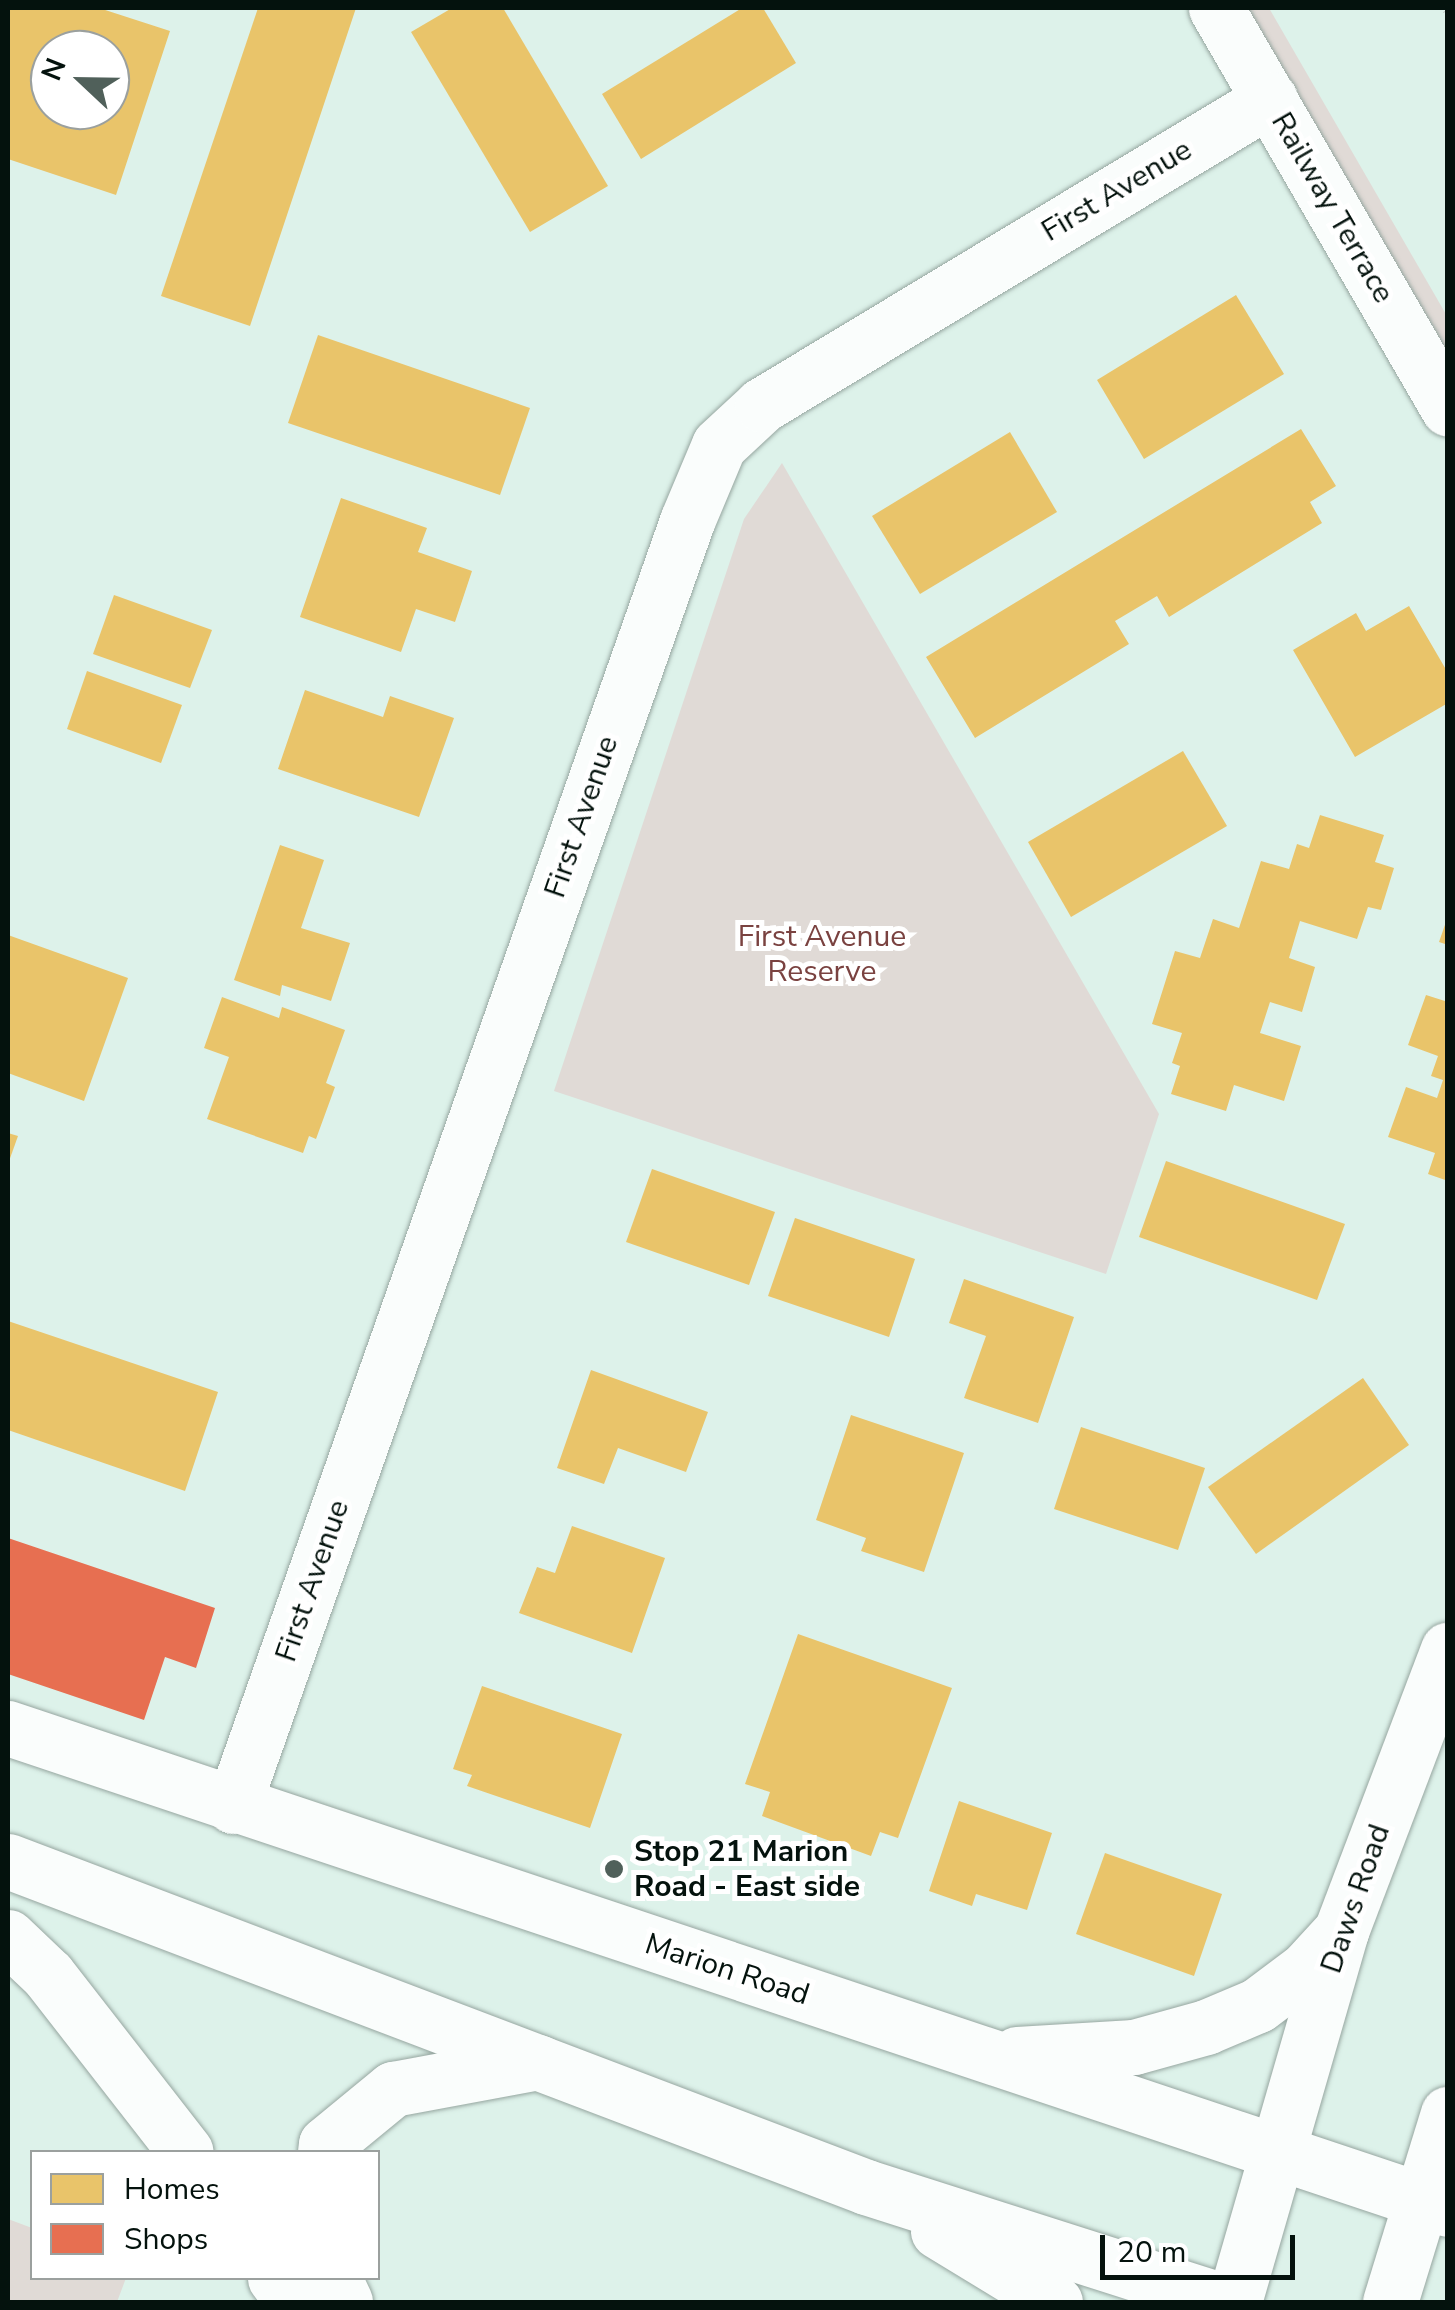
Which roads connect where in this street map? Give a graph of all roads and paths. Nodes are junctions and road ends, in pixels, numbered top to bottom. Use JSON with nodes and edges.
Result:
{"nodes":[{"id":1,"x":1216,"y":8,"type":"edge"},
{"id":2,"x":1270,"y":99,"type":"junction"},
{"id":3,"x":1448,"y":410,"type":"edge"},
{"id":4,"x":1448,"y":1650,"type":"edge"},
{"id":5,"x":8,"y":1728,"type":"edge"},
{"id":6,"x":233,"y":1806,"type":"junction"},
{"id":7,"x":8,"y":1861,"type":"edge"},
{"id":8,"x":1341,"y":1931,"type":"junction"},
{"id":9,"x":8,"y":1938,"type":"edge"},
{"id":10,"x":984,"y":2056,"type":"junction"},
{"id":11,"x":538,"y":2062,"type":"junction"},
{"id":12,"x":1448,"y":2114,"type":"edge"},
{"id":13,"x":184,"y":2150,"type":"edge"},
{"id":14,"x":325,"y":2150,"type":"edge"},
{"id":15,"x":1278,"y":2152,"type":"junction"},
{"id":16,"x":866,"y":2187,"type":"junction"},
{"id":17,"x":1434,"y":2204,"type":"edge"},
{"id":18,"x":277,"y":2280,"type":"edge"},
{"id":19,"x":293,"y":2302,"type":"edge"},
{"id":20,"x":1055,"y":2302,"type":"edge"},
{"id":21,"x":1230,"y":2302,"type":"edge"},
{"id":22,"x":1390,"y":2302,"type":"edge"}],
"edges":[{"from":1,"to":2,"type":"main road","name":"Railway Terrace"},
{"from":2,"to":3,"type":"main road","name":"Railway Terrace"},
{"from":2,"to":6,"type":"main road","name":"First Avenue"},
{"from":4,"to":8,"type":"main road","name":"Daws Road"},
{"from":5,"to":6,"type":"main road","name":"Marion Road"},
{"from":6,"to":10,"type":"main road","name":"Marion Road"},
{"from":7,"to":11,"type":"main road"},
{"from":8,"to":10,"type":"main road"},
{"from":8,"to":15,"type":"main road","name":"Daws Road"},
{"from":9,"to":13,"type":"main road"},
{"from":10,"to":15,"type":"main road","name":"Marion Road"},
{"from":11,"to":14,"type":"main road"},
{"from":11,"to":16,"type":"main road"},
{"from":12,"to":17,"type":"main road"},
{"from":15,"to":17,"type":"main road","name":"Marion Road"},
{"from":15,"to":21,"type":"main road","name":"Daws Road"},
{"from":16,"to":20,"type":"main road"},
{"from":16,"to":21,"type":"main road"},
{"from":17,"to":22,"type":"main road"},
{"from":18,"to":19,"type":"main road"}]}
